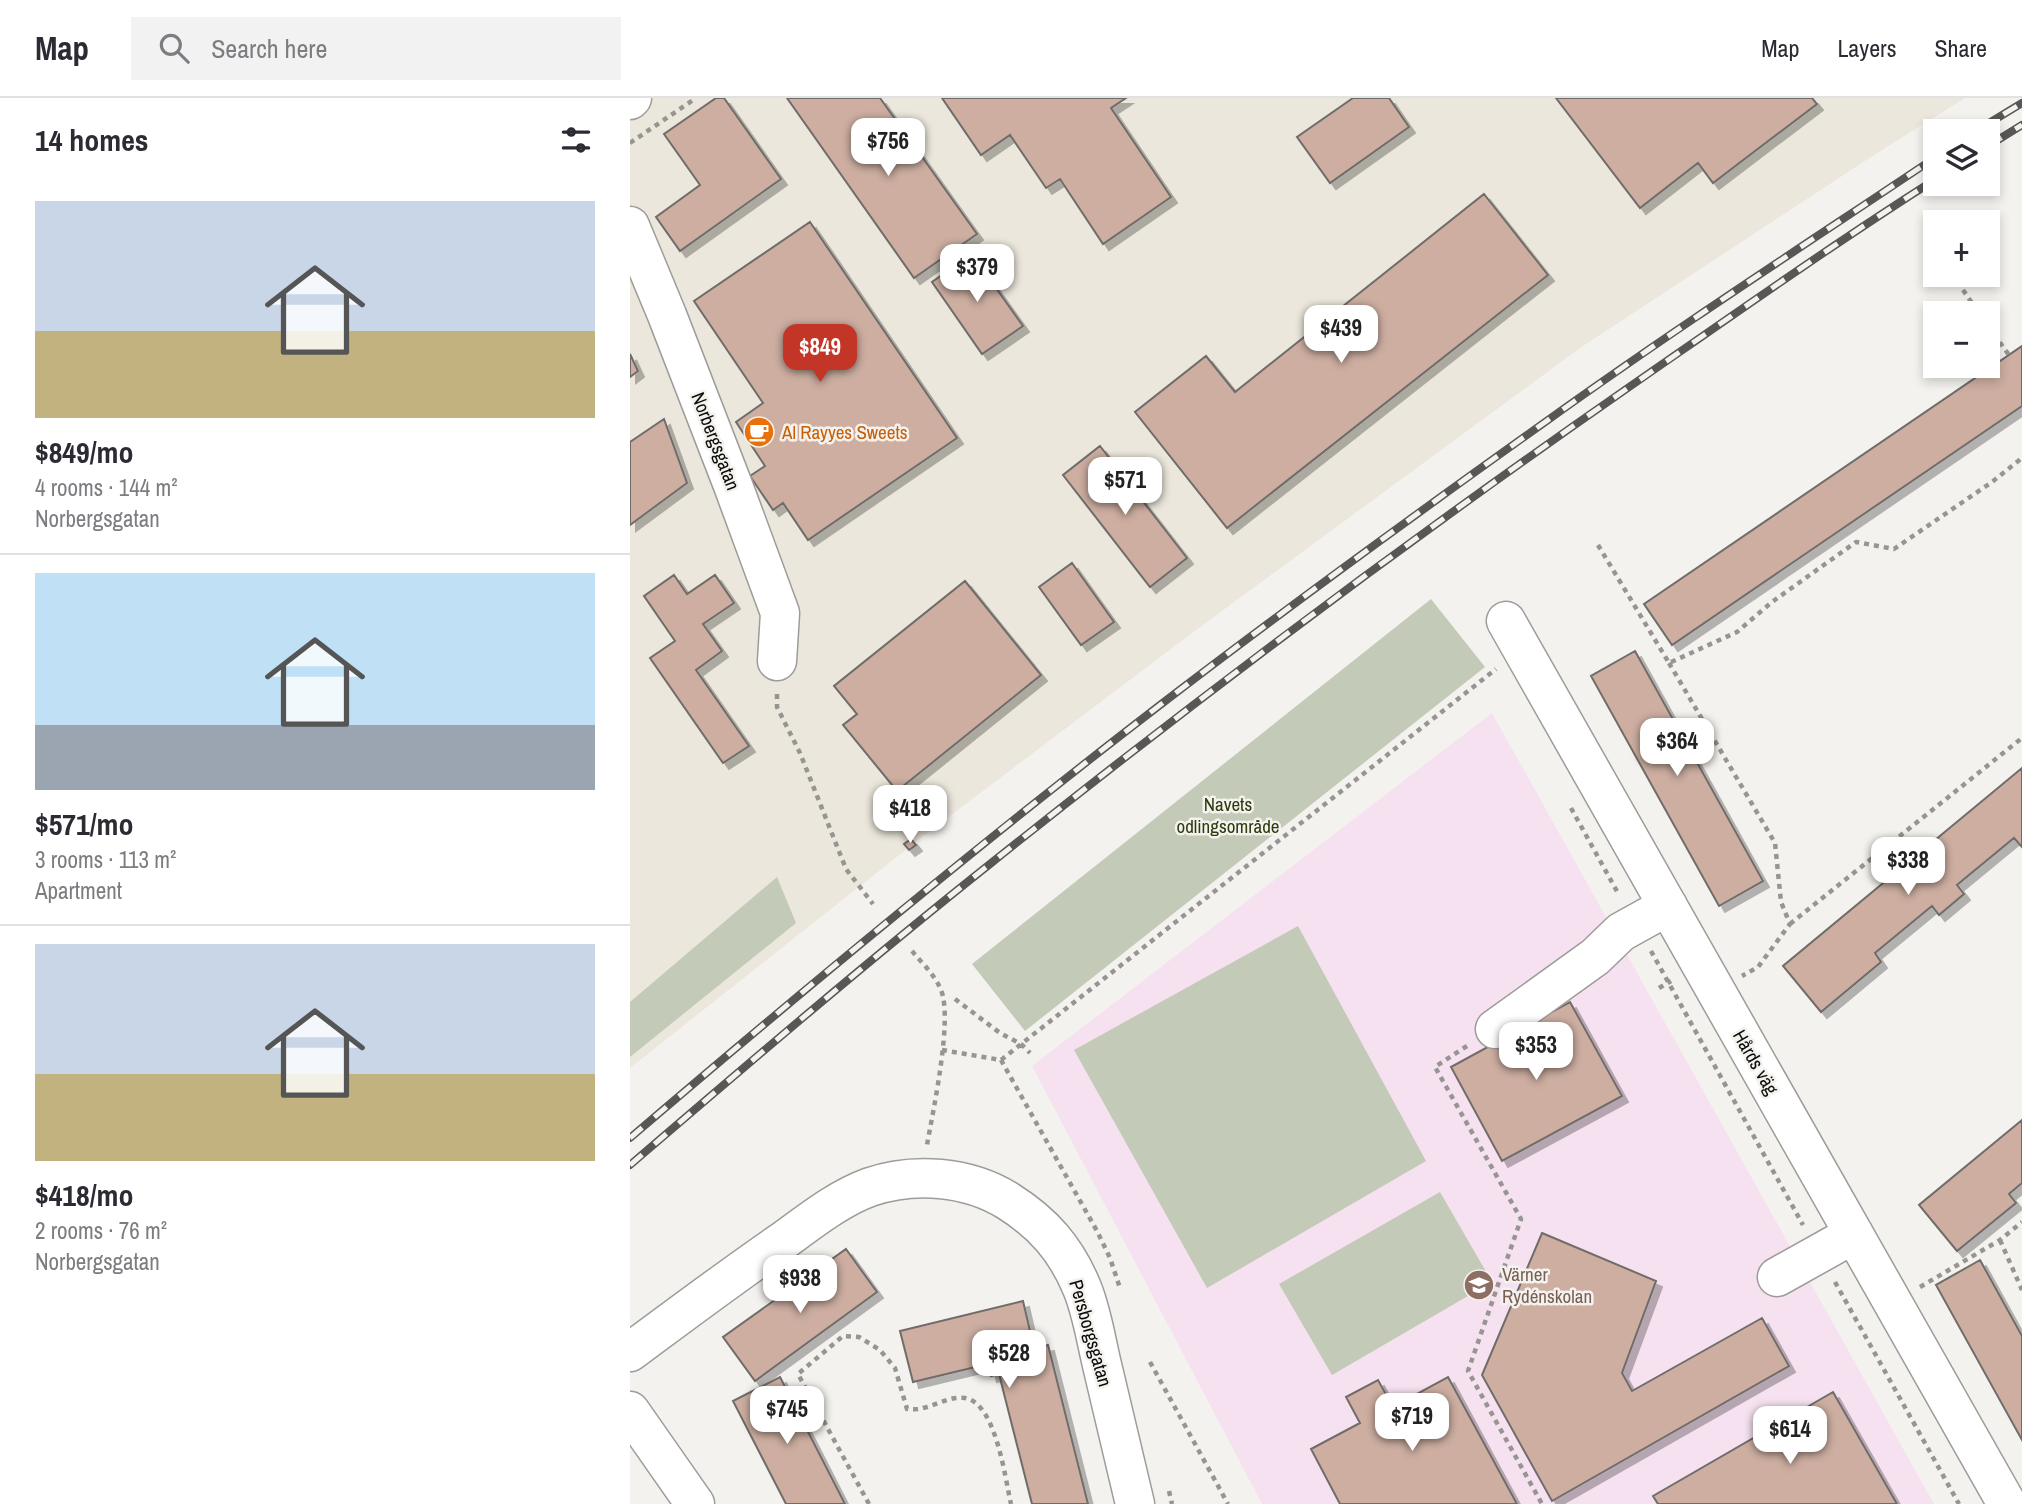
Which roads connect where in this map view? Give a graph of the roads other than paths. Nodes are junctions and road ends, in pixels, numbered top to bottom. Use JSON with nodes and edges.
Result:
{"nodes":[{"id":1,"x":630,"y":226,"type":"edge"},
{"id":2,"x":1507,"y":647,"type":"road end"},
{"id":3,"x":777,"y":661,"type":"road end"},
{"id":4,"x":1652,"y":915,"type":"junction"},
{"id":5,"x":1495,"y":1029,"type":"road end"},
{"id":6,"x":1854,"y":1234,"type":"junction"},
{"id":7,"x":1777,"y":1277,"type":"dead end"},
{"id":8,"x":630,"y":1352,"type":"edge"},
{"id":9,"x":630,"y":1411,"type":"edge"},
{"id":10,"x":2004,"y":1503,"type":"edge"},
{"id":11,"x":695,"y":1504,"type":"edge"},
{"id":12,"x":1135,"y":1504,"type":"edge"}],
"edges":[{"from":1,"to":3,"type":"street","name":"Norbergsgatan"},
{"from":2,"to":4,"type":"street","name":"Hårds väg"},
{"from":4,"to":5,"type":"street"},
{"from":4,"to":6,"type":"street","name":"Hårds väg"},
{"from":6,"to":7,"type":"street"},
{"from":6,"to":10,"type":"street","name":"Hårds väg"},
{"from":8,"to":12,"type":"street","name":"Persborgsgatan"},
{"from":9,"to":11,"type":"street"}]}
